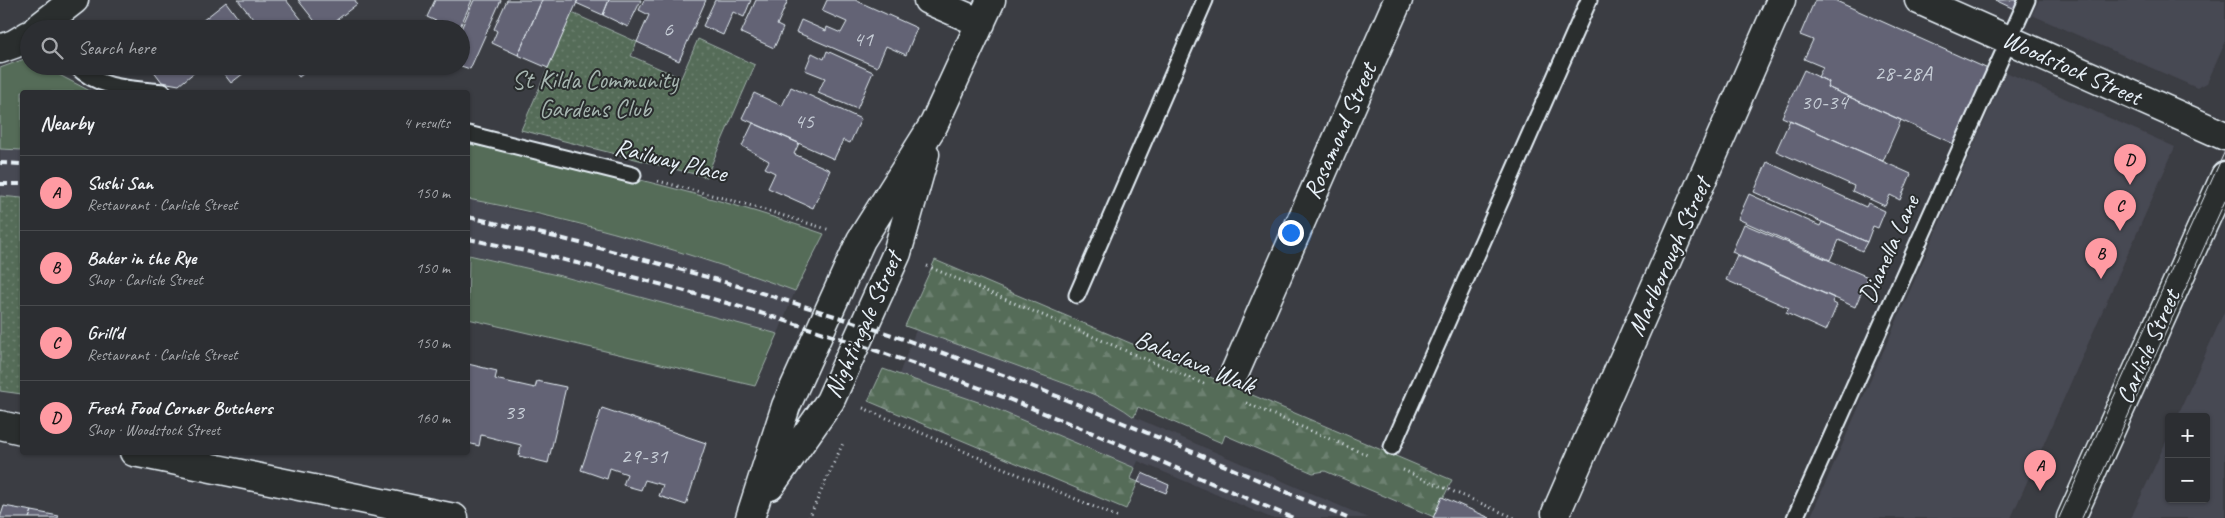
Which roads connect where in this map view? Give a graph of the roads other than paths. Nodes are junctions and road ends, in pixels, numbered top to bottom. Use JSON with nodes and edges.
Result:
{"nodes":[{"id":1,"x":74,"y":0,"type":"edge"},
{"id":2,"x":928,"y":0,"type":"edge"},
{"id":3,"x":1205,"y":0,"type":"edge"},
{"id":4,"x":1398,"y":0,"type":"edge"},
{"id":5,"x":1589,"y":0,"type":"edge"},
{"id":6,"x":1781,"y":0,"type":"edge"},
{"id":7,"x":1918,"y":0,"type":"edge"},
{"id":8,"x":2027,"y":0,"type":"edge"},
{"id":9,"x":986,"y":12,"type":"edge"},
{"id":10,"x":51,"y":20,"type":"edge"},
{"id":11,"x":20,"y":37,"type":"edge"},
{"id":12,"x":2008,"y":40,"type":"junction"},
{"id":13,"x":1,"y":45,"type":"edge"},
{"id":14,"x":86,"y":75,"type":"edge"},
{"id":15,"x":149,"y":90,"type":"edge"},
{"id":16,"x":934,"y":124,"type":"junction"},
{"id":17,"x":470,"y":134,"type":"edge"},
{"id":18,"x":2225,"y":136,"type":"edge"},
{"id":19,"x":633,"y":175,"type":"road end"},
{"id":20,"x":2225,"y":176,"type":"edge"},
{"id":21,"x":1077,"y":295,"type":"dead end"},
{"id":22,"x":1235,"y":372,"type":"dead end"},
{"id":23,"x":0,"y":425,"type":"edge"},
{"id":24,"x":20,"y":430,"type":"edge"},
{"id":25,"x":1392,"y":447,"type":"dead end"},
{"id":26,"x":149,"y":455,"type":"edge"},
{"id":27,"x":752,"y":513,"type":"edge"},
{"id":28,"x":1556,"y":513,"type":"dead end"},
{"id":29,"x":454,"y":518,"type":"edge"},
{"id":30,"x":1795,"y":518,"type":"edge"},
{"id":31,"x":2071,"y":518,"type":"edge"}],
"edges":[{"from":1,"to":10,"type":"street"},
{"from":2,"to":9,"type":"street"},
{"from":3,"to":21,"type":"lane"},
{"from":4,"to":22,"type":"street","name":"Rosamond Street"},
{"from":5,"to":25,"type":"lane"},
{"from":6,"to":28,"type":"street","name":"Marlborough Street"},
{"from":7,"to":12,"type":"street","name":"Woodstock Street"},
{"from":8,"to":12,"type":"lane","name":"Dianella Lane"},
{"from":9,"to":16,"type":"street","name":"Nightingale Street"},
{"from":11,"to":13,"type":"street"},
{"from":12,"to":18,"type":"street","name":"Woodstock Street"},
{"from":12,"to":30,"type":"lane","name":"Dianella Lane"},
{"from":14,"to":15,"type":"lane"},
{"from":16,"to":27,"type":"street","name":"Nightingale Street"},
{"from":16,"to":27,"type":"street","name":"Nightingale Street"},
{"from":17,"to":19,"type":"lane","name":"Railway Place"},
{"from":20,"to":31,"type":"street","name":"Carlisle Street"},
{"from":23,"to":24,"type":"street"},
{"from":26,"to":29,"type":"street"}]}
